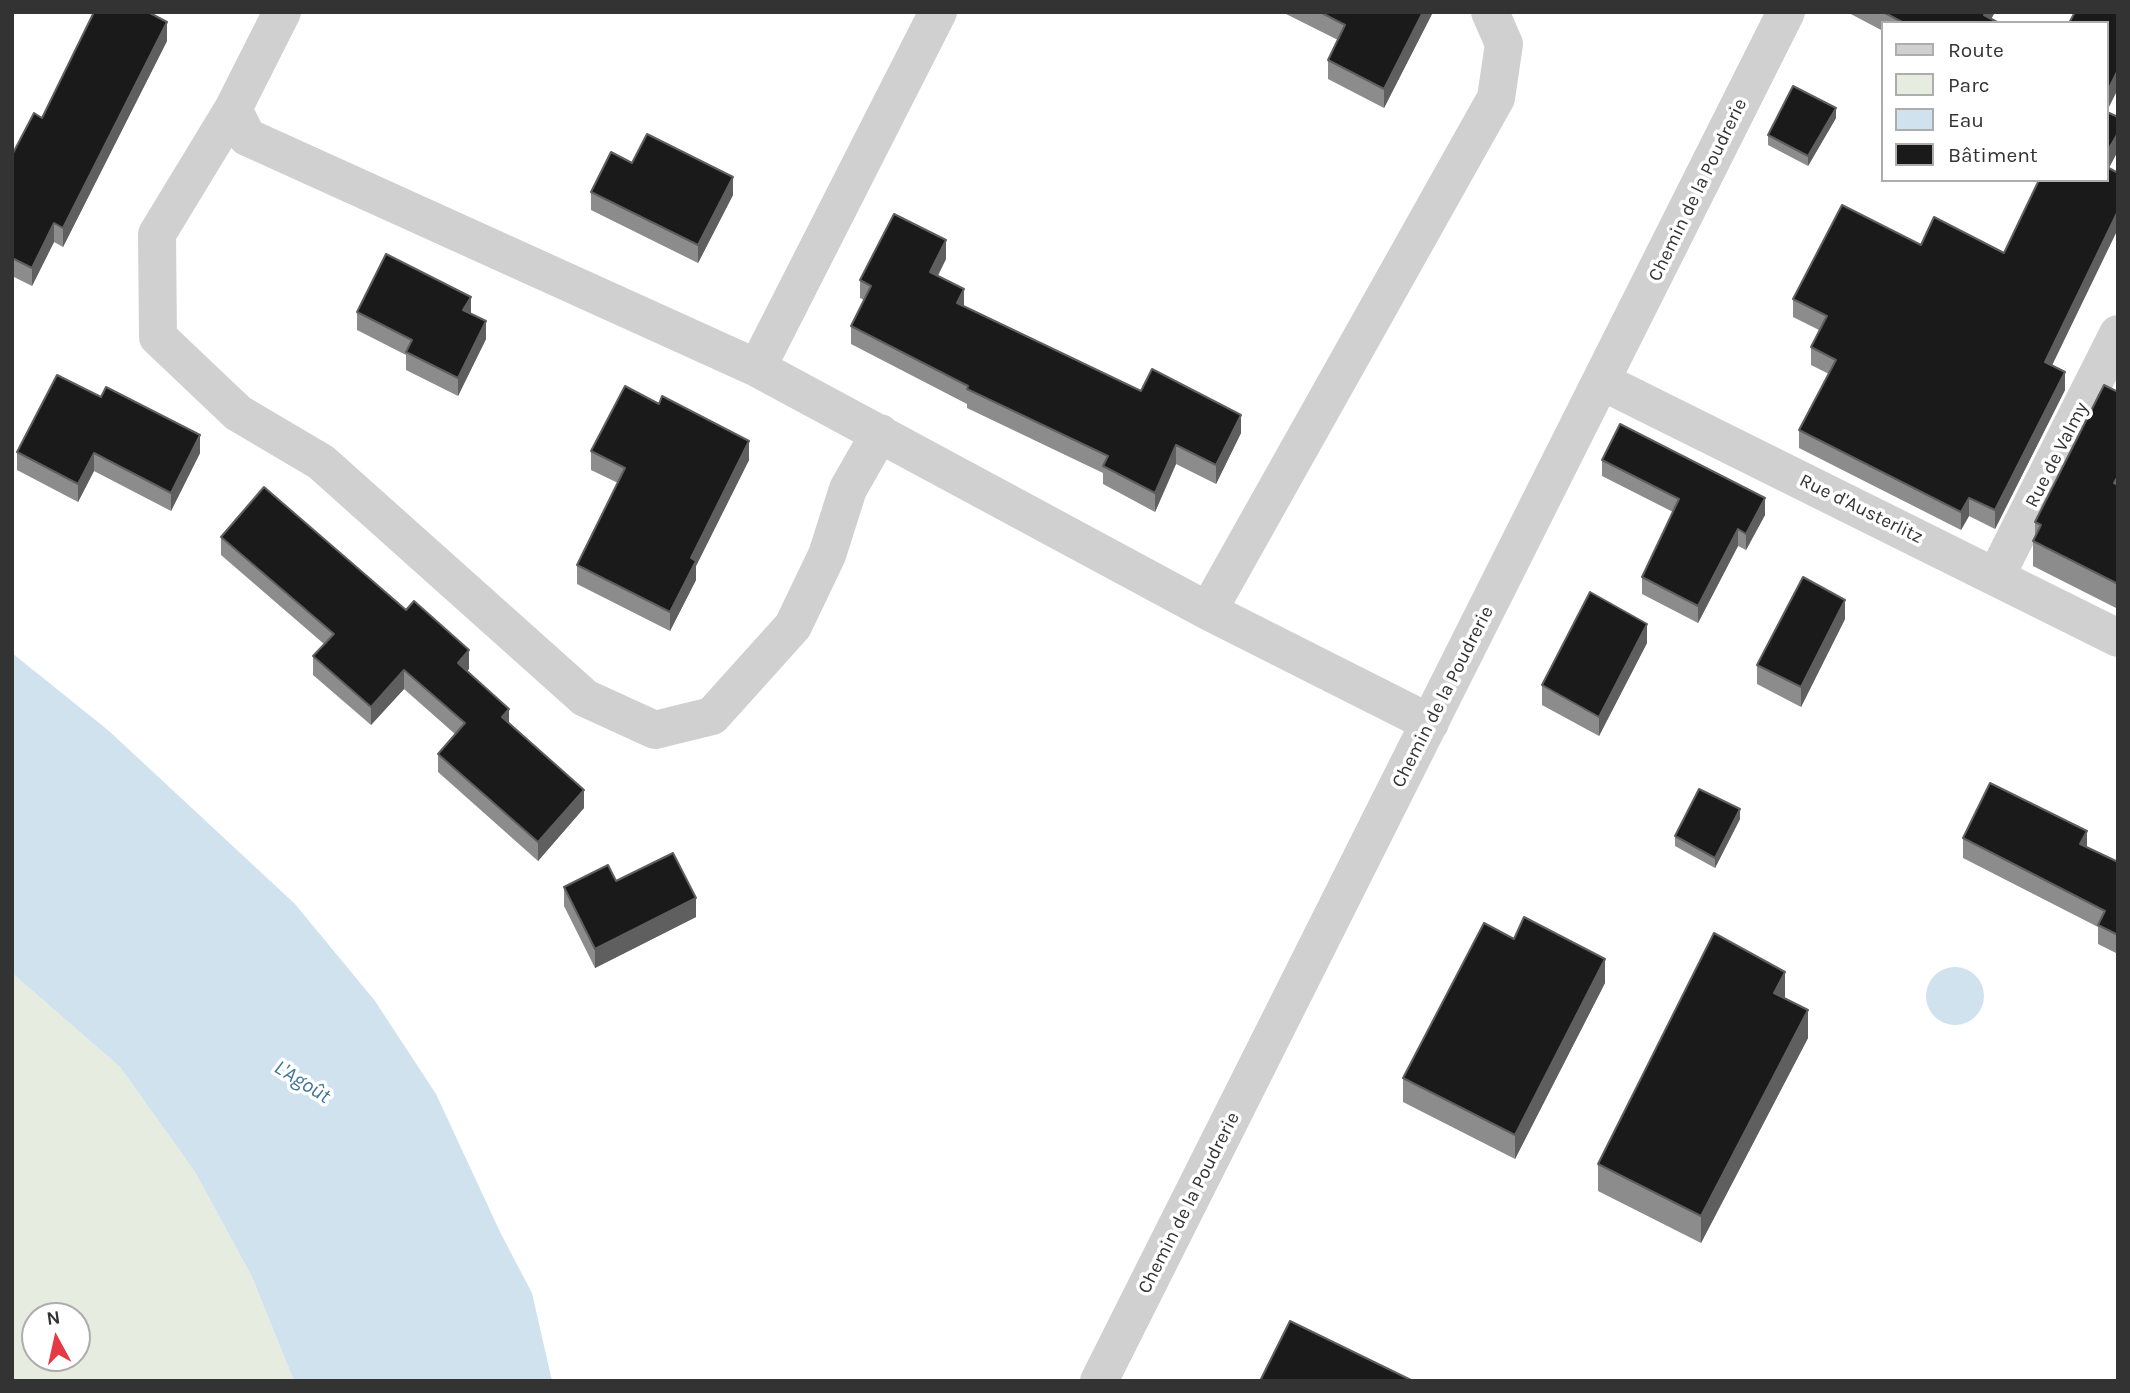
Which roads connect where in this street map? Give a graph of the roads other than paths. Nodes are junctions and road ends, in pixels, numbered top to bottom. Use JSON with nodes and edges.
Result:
{"nodes":[{"id":1,"x":282,"y":12,"type":"edge"},
{"id":2,"x":1490,"y":12,"type":"edge"},
{"id":3,"x":1786,"y":12,"type":"edge"},
{"id":4,"x":926,"y":16,"type":"edge"},
{"id":5,"x":233,"y":108,"type":"junction"},
{"id":6,"x":2118,"y":334,"type":"edge"},
{"id":7,"x":757,"y":368,"type":"junction"},
{"id":8,"x":1603,"y":382,"type":"junction"},
{"id":9,"x":880,"y":433,"type":"junction"},
{"id":10,"x":1996,"y":576,"type":"junction"},
{"id":11,"x":1208,"y":611,"type":"junction"},
{"id":12,"x":2118,"y":638,"type":"edge"},
{"id":13,"x":1430,"y":723,"type":"junction"},
{"id":14,"x":1099,"y":1381,"type":"edge"}],
"edges":[{"from":1,"to":5,"type":"street"},
{"from":2,"to":11,"type":"street"},
{"from":3,"to":8,"type":"street","name":"Chemin de la Poudrerie"},
{"from":4,"to":7,"type":"street"},
{"from":5,"to":7,"type":"street"},
{"from":5,"to":9,"type":"street"},
{"from":6,"to":10,"type":"street","name":"Rue de Valmy"},
{"from":7,"to":9,"type":"street"},
{"from":8,"to":10,"type":"street","name":"Rue d'Austerlitz"},
{"from":8,"to":13,"type":"street","name":"Chemin de la Poudrerie"},
{"from":9,"to":11,"type":"street"},
{"from":10,"to":12,"type":"street","name":"Rue d'Austerlitz"},
{"from":11,"to":13,"type":"street"},
{"from":13,"to":14,"type":"street","name":"Chemin de la Poudrerie"}]}
